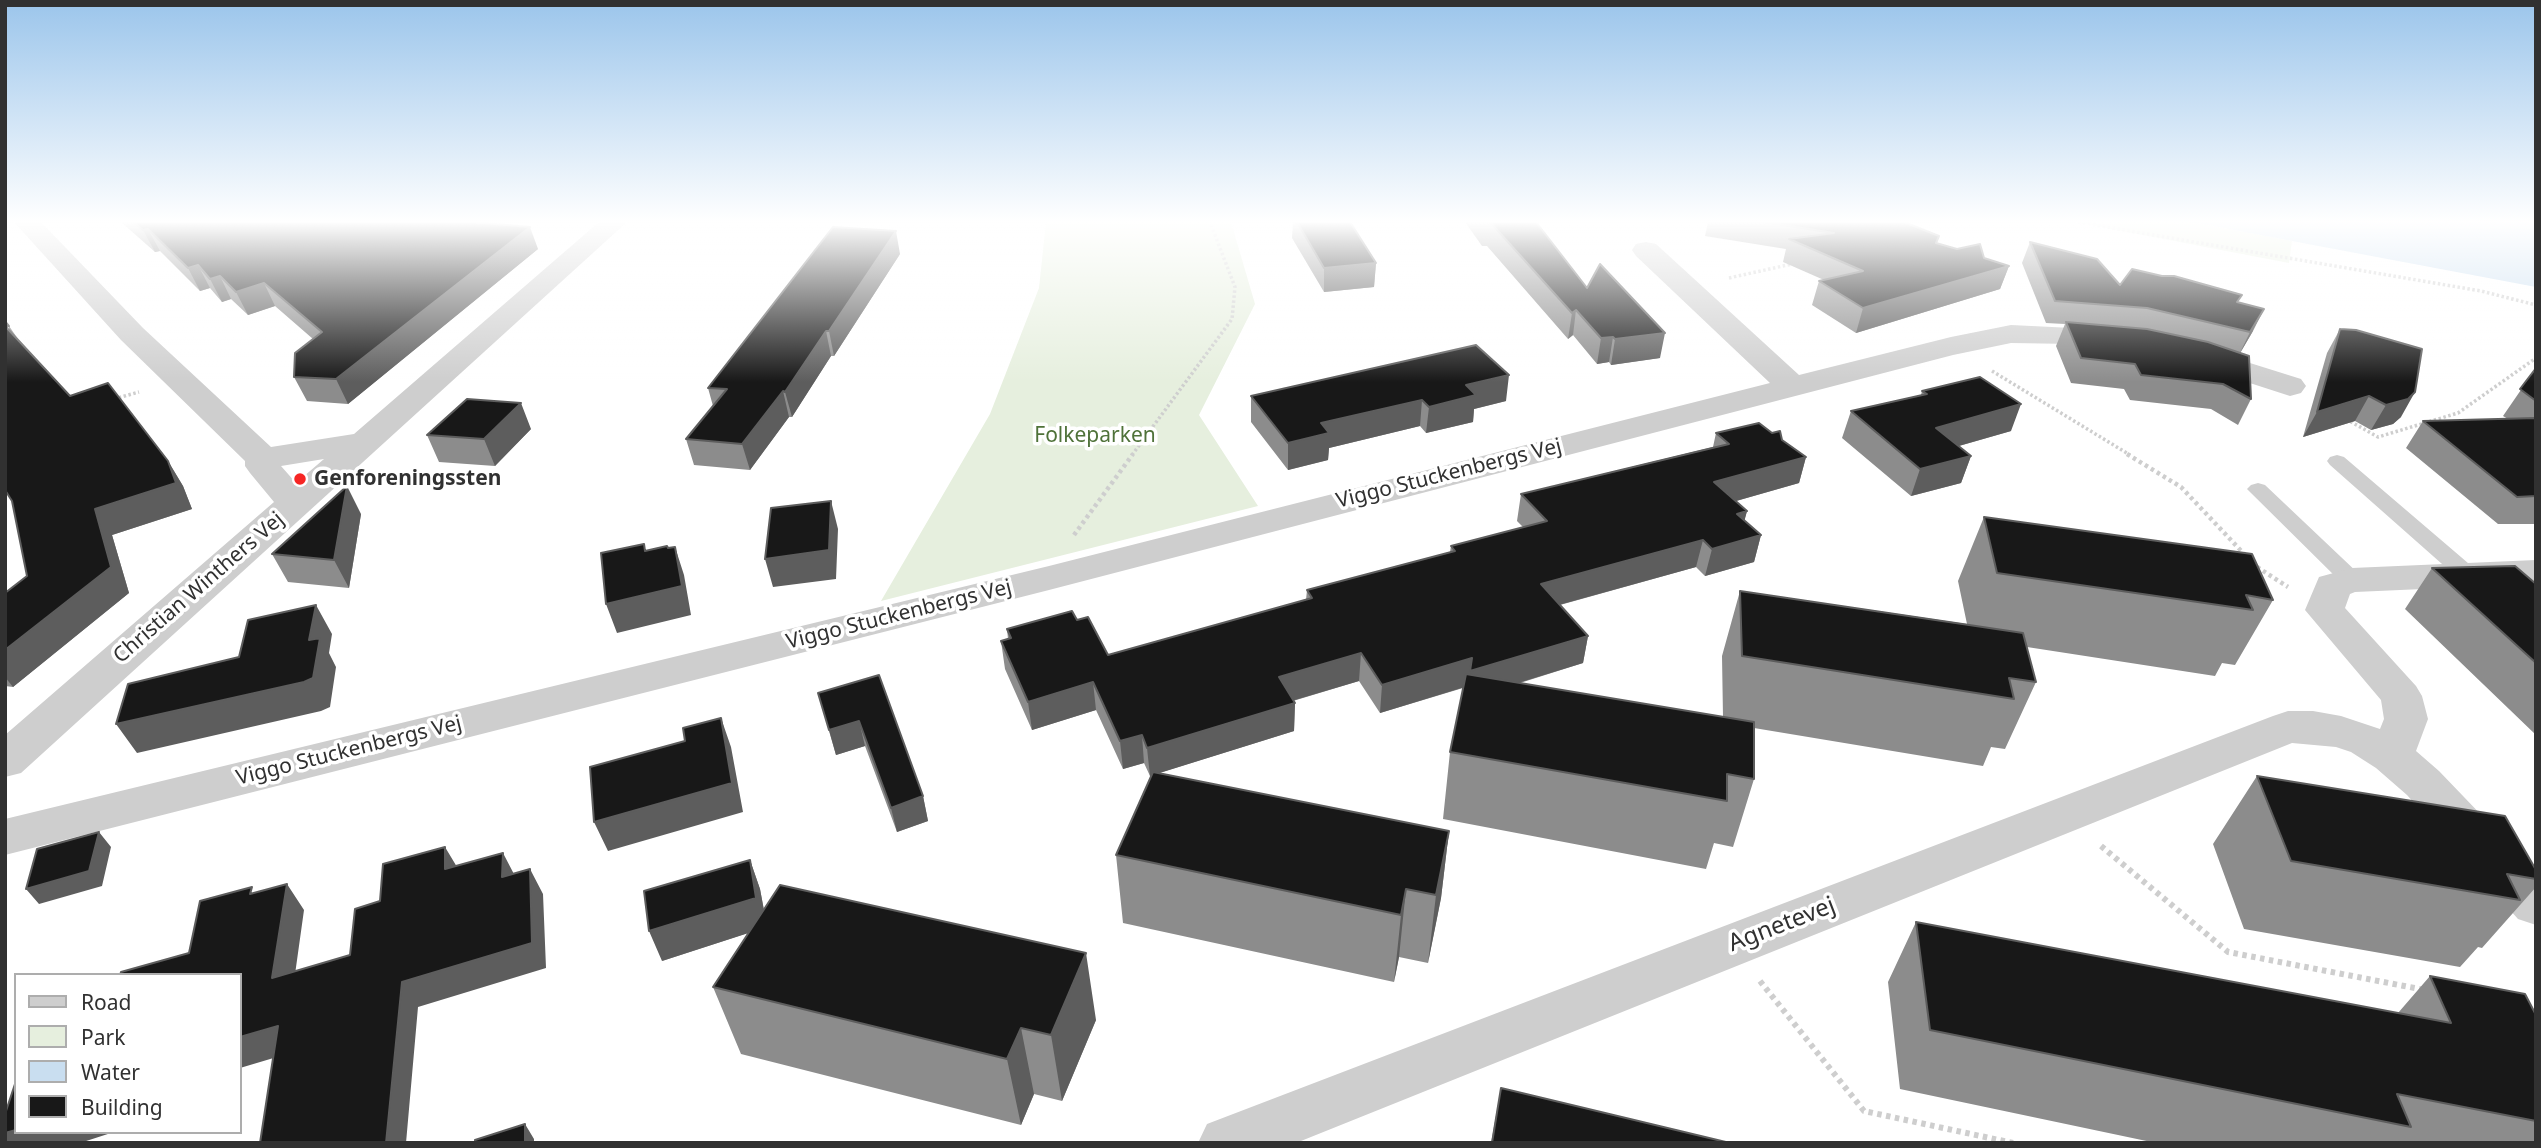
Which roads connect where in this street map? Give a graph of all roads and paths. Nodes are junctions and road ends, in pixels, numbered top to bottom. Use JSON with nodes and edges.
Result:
{"nodes":[{"id":1,"x":77,"y":276,"type":"edge"},
{"id":2,"x":553,"y":276,"type":"edge"},
{"id":3,"x":1231,"y":276,"type":"edge"},
{"id":4,"x":1674,"y":276,"type":"edge"},
{"id":5,"x":1738,"y":276,"type":"edge"},
{"id":6,"x":2385,"y":276,"type":"edge"},
{"id":7,"x":1687,"y":287,"type":"junction"},
{"id":8,"x":2536,"y":305,"type":"edge"},
{"id":9,"x":1951,"y":346,"type":"junction"},
{"id":10,"x":2536,"y":358,"type":"edge"},
{"id":11,"x":181,"y":380,"type":"junction"},
{"id":12,"x":1792,"y":386,"type":"junction"},
{"id":13,"x":2290,"y":386,"type":"joint"},
{"id":14,"x":105,"y":401,"type":"edge"},
{"id":15,"x":365,"y":442,"type":"junction"},
{"id":16,"x":263,"y":459,"type":"junction"},
{"id":17,"x":2337,"y":461,"type":"dead end"},
{"id":18,"x":2258,"y":489,"type":"dead end"},
{"id":19,"x":295,"y":504,"type":"junction"},
{"id":20,"x":2478,"y":574,"type":"junction"},
{"id":21,"x":1049,"y":578,"type":"junction"},
{"id":22,"x":2352,"y":580,"type":"junction"},
{"id":23,"x":2531,"y":589,"type":"edge"},
{"id":24,"x":2325,"y":610,"type":"junction"},
{"id":25,"x":2392,"y":756,"type":"junction"},
{"id":26,"x":5,"y":761,"type":"edge"},
{"id":27,"x":2063,"y":814,"type":"junction"},
{"id":28,"x":5,"y":836,"type":"edge"},
{"id":29,"x":2536,"y":905,"type":"edge"},
{"id":30,"x":1731,"y":945,"type":"junction"},
{"id":31,"x":2429,"y":990,"type":"dead end"},
{"id":32,"x":1227,"y":1143,"type":"edge"},
{"id":33,"x":2013,"y":1143,"type":"edge"}],
"edges":[{"from":1,"to":11,"type":"street"},
{"from":2,"to":15,"type":"street","name":"Christian Winthers Vej"},
{"from":3,"to":21,"type":"path"},
{"from":4,"to":7,"type":"street"},
{"from":5,"to":7,"type":"path"},
{"from":6,"to":8,"type":"path"},
{"from":7,"to":12,"type":"street"},
{"from":9,"to":12,"type":"street","name":"Viggo Stuckenbergs Vej"},
{"from":9,"to":13,"type":"street","name":"Viggo Stuckenbergs Vej"},
{"from":9,"to":24,"type":"path"},
{"from":10,"to":13,"type":"path"},
{"from":11,"to":14,"type":"path"},
{"from":11,"to":16,"type":"street"},
{"from":12,"to":21,"type":"street","name":"Viggo Stuckenbergs Vej"},
{"from":15,"to":16,"type":"street"},
{"from":15,"to":19,"type":"street","name":"Christian Winthers Vej"},
{"from":16,"to":19,"type":"street"},
{"from":17,"to":20,"type":"lane"},
{"from":18,"to":22,"type":"lane"},
{"from":19,"to":26,"type":"street","name":"Christian Winthers Vej"},
{"from":20,"to":22,"type":"street"},
{"from":20,"to":23,"type":"street"},
{"from":21,"to":28,"type":"street","name":"Viggo Stuckenbergs Vej"},
{"from":22,"to":24,"type":"street"},
{"from":24,"to":25,"type":"street"},
{"from":25,"to":27,"type":"street","name":"Agnetevej"},
{"from":25,"to":29,"type":"street","name":"Agnetevej"},
{"from":27,"to":30,"type":"street","name":"Agnetevej"},
{"from":27,"to":31,"type":"path"},
{"from":30,"to":32,"type":"street","name":"Agnetevej"},
{"from":30,"to":33,"type":"path"}]}
